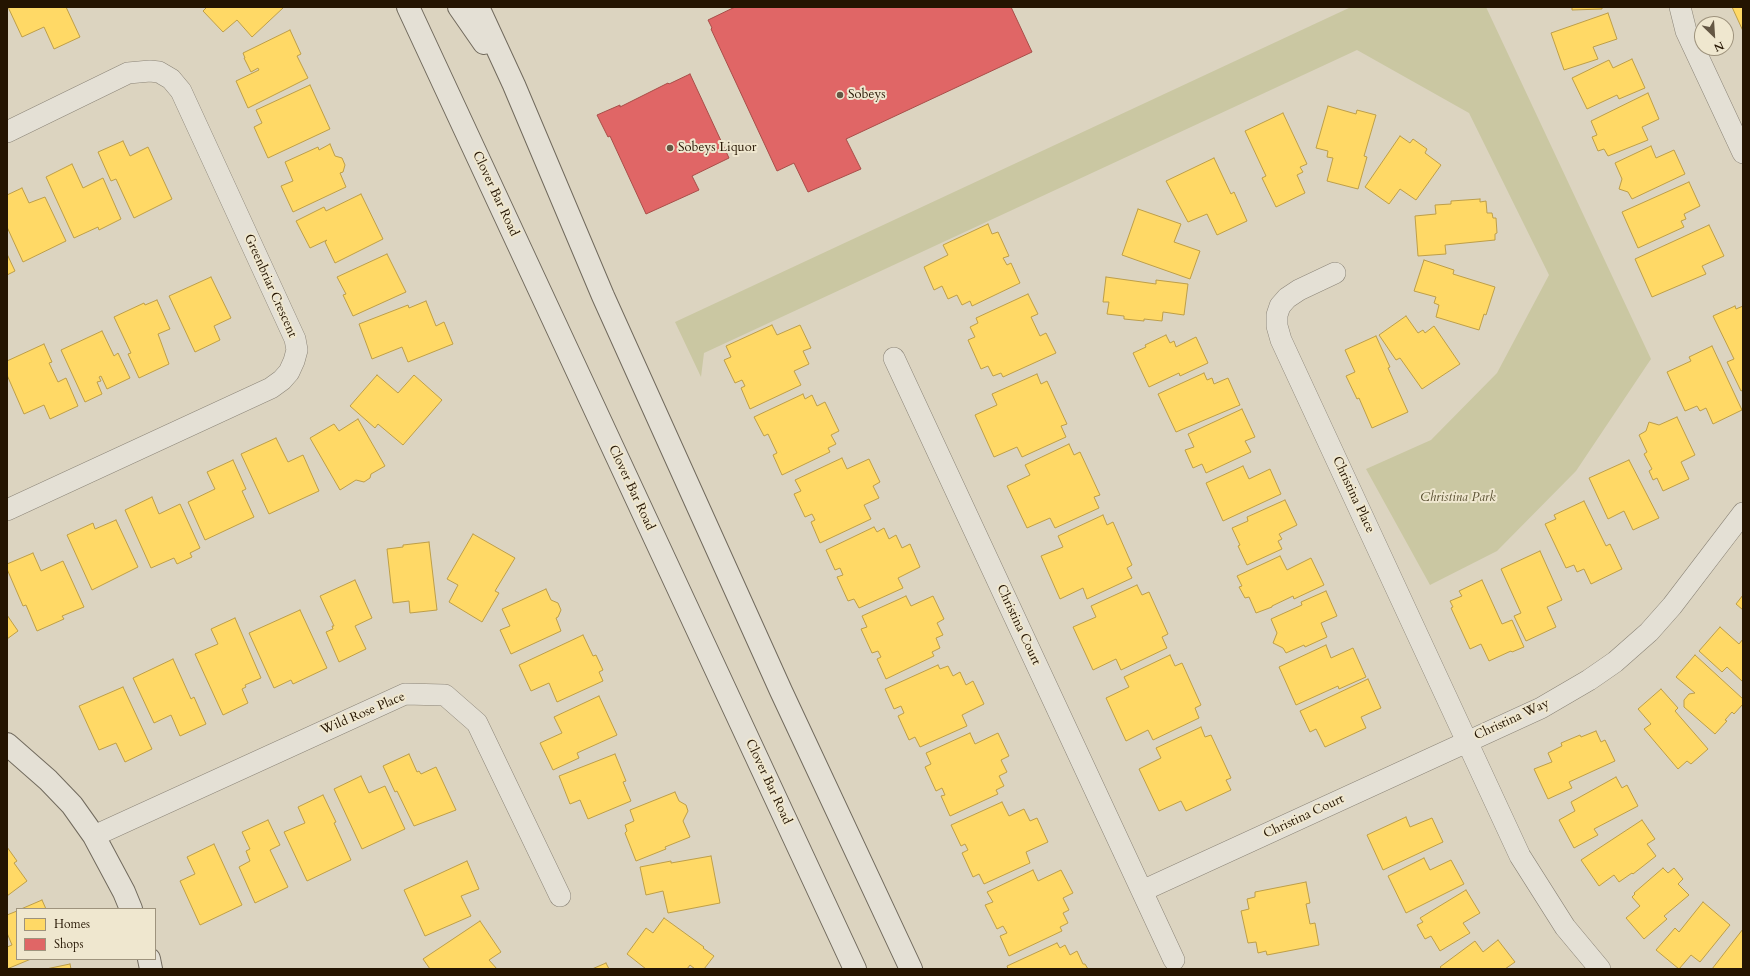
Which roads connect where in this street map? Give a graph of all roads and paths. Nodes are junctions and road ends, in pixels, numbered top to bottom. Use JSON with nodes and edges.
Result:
{"nodes":[{"id":1,"x":408,"y":7,"type":"edge"},
{"id":2,"x":459,"y":7,"type":"edge"},
{"id":3,"x":478,"y":7,"type":"edge"},
{"id":4,"x":1680,"y":7,"type":"edge"},
{"id":5,"x":514,"y":85,"type":"junction"},
{"id":6,"x":7,"y":132,"type":"edge"},
{"id":7,"x":1743,"y":153,"type":"edge"},
{"id":8,"x":1335,"y":273,"type":"dead end"},
{"id":9,"x":894,"y":358,"type":"dead end"},
{"id":10,"x":7,"y":510,"type":"edge"},
{"id":11,"x":1743,"y":513,"type":"edge"},
{"id":12,"x":1466,"y":742,"type":"junction"},
{"id":13,"x":7,"y":744,"type":"edge"},
{"id":14,"x":94,"y":836,"type":"junction"},
{"id":15,"x":1142,"y":891,"type":"junction"},
{"id":16,"x":560,"y":896,"type":"dead end"},
{"id":17,"x":131,"y":908,"type":"edge"},
{"id":18,"x":1174,"y":960,"type":"dead end"},
{"id":19,"x":855,"y":969,"type":"edge"},
{"id":20,"x":911,"y":969,"type":"edge"},
{"id":21,"x":1600,"y":969,"type":"edge"}],
"edges":[{"from":1,"to":19,"type":"main road","name":"Clover Bar Road"},
{"from":2,"to":5,"type":"main road"},
{"from":3,"to":5,"type":"main road"},
{"from":4,"to":7,"type":"street"},
{"from":5,"to":20,"type":"main road"},
{"from":6,"to":10,"type":"street","name":"Greenbriar Crescent"},
{"from":8,"to":12,"type":"street","name":"Christina Place"},
{"from":9,"to":15,"type":"street","name":"Christina Court"},
{"from":11,"to":12,"type":"street","name":"Christina Way"},
{"from":12,"to":15,"type":"street","name":"Christina Court"},
{"from":12,"to":21,"type":"street","name":"Christina Way"},
{"from":13,"to":14,"type":"main road"},
{"from":14,"to":16,"type":"street","name":"Wild Rose Place"},
{"from":14,"to":17,"type":"main road"},
{"from":15,"to":18,"type":"street","name":"Christina Court"}]}
